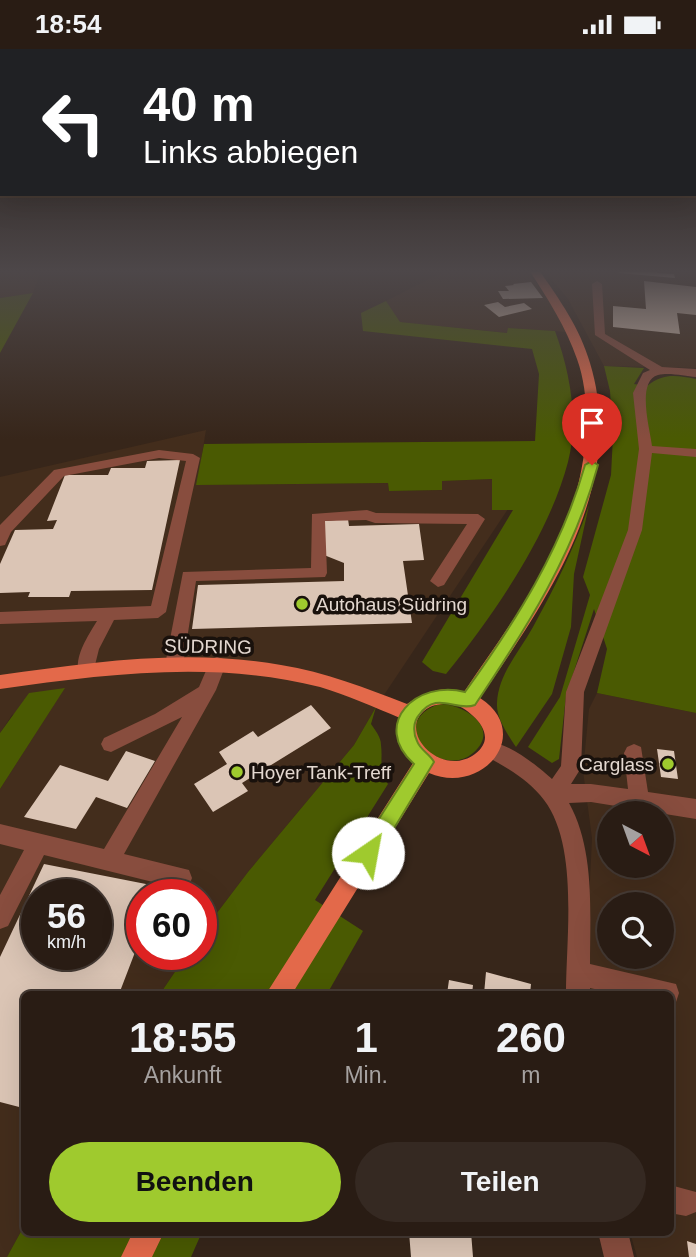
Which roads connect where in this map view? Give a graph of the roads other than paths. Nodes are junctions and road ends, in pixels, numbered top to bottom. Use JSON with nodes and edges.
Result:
{"nodes":[{"id":1,"x":571,"y":326,"type":"edge"},
{"id":2,"x":599,"y":326,"type":"edge"},
{"id":3,"x":659,"y":370,"type":"junction"},
{"id":4,"x":696,"y":373,"type":"edge"},
{"id":5,"x":646,"y":449,"type":"junction"},
{"id":6,"x":696,"y":453,"type":"edge"},
{"id":7,"x":0,"y":541,"type":"edge"},
{"id":8,"x":438,"y":581,"type":"dead end"},
{"id":9,"x":108,"y":615,"type":"junction"},
{"id":10,"x":0,"y":618,"type":"edge"},
{"id":11,"x":217,"y":664,"type":"junction"},
{"id":12,"x":174,"y":665,"type":"junction"},
{"id":13,"x":86,"y":672,"type":"junction"},
{"id":14,"x":0,"y":682,"type":"edge"},
{"id":15,"x":207,"y":690,"type":"junction"},
{"id":16,"x":469,"y":700,"type":"junction"},
{"id":17,"x":410,"y":713,"type":"junction"},
{"id":18,"x":111,"y":744,"type":"dead end"},
{"id":19,"x":491,"y":750,"type":"junction"},
{"id":20,"x":634,"y":753,"type":"dead end"},
{"id":21,"x":425,"y":762,"type":"junction"},
{"id":22,"x":553,"y":794,"type":"junction"},
{"id":23,"x":639,"y":801,"type":"joint"},
{"id":24,"x":674,"y":806,"type":"edge"},
{"id":25,"x":696,"y":809,"type":"edge"},
{"id":26,"x":0,"y":834,"type":"edge"},
{"id":27,"x":39,"y":843,"type":"junction"},
{"id":28,"x":109,"y":860,"type":"junction"},
{"id":29,"x":181,"y":878,"type":"dead end"},
{"id":30,"x":0,"y":918,"type":"edge"},
{"id":31,"x":578,"y":984,"type":"edge"},
{"id":32,"x":280,"y":991,"type":"edge"},
{"id":33,"x":647,"y":991,"type":"edge"},
{"id":34,"x":147,"y":1236,"type":"edge"},
{"id":35,"x":614,"y":1236,"type":"edge"},
{"id":36,"x":136,"y":1257,"type":"edge"},
{"id":37,"x":619,"y":1257,"type":"edge"}],
"edges":[{"from":1,"to":16,"type":"main road"},
{"from":2,"to":3,"type":"street"},
{"from":3,"to":4,"type":"street"},
{"from":3,"to":5,"type":"street"},
{"from":5,"to":6,"type":"street"},
{"from":5,"to":22,"type":"street"},
{"from":7,"to":9,"type":"street"},
{"from":8,"to":12,"type":"street"},
{"from":9,"to":10,"type":"street"},
{"from":9,"to":13,"type":"street"},
{"from":11,"to":12,"type":"main road","name":"SÜDRING"},
{"from":11,"to":15,"type":"street"},
{"from":11,"to":17,"type":"main road","name":"SÜDRING"},
{"from":12,"to":13,"type":"main road","name":"SÜDRING"},
{"from":13,"to":14,"type":"main road","name":"SÜDRING"},
{"from":15,"to":18,"type":"street"},
{"from":15,"to":28,"type":"street"},
{"from":16,"to":17,"type":"main road"},
{"from":16,"to":19,"type":"main road"},
{"from":17,"to":21,"type":"main road"},
{"from":19,"to":21,"type":"main road"},
{"from":19,"to":22,"type":"street"},
{"from":20,"to":23,"type":"street"},
{"from":21,"to":32,"type":"main road"},
{"from":22,"to":23,"type":"street"},
{"from":22,"to":31,"type":"street"},
{"from":24,"to":25,"type":"street"},
{"from":26,"to":27,"type":"street"},
{"from":27,"to":28,"type":"street"},
{"from":27,"to":30,"type":"street"},
{"from":28,"to":29,"type":"street"},
{"from":31,"to":33,"type":"street"},
{"from":34,"to":36,"type":"main road"},
{"from":35,"to":37,"type":"street"}]}
